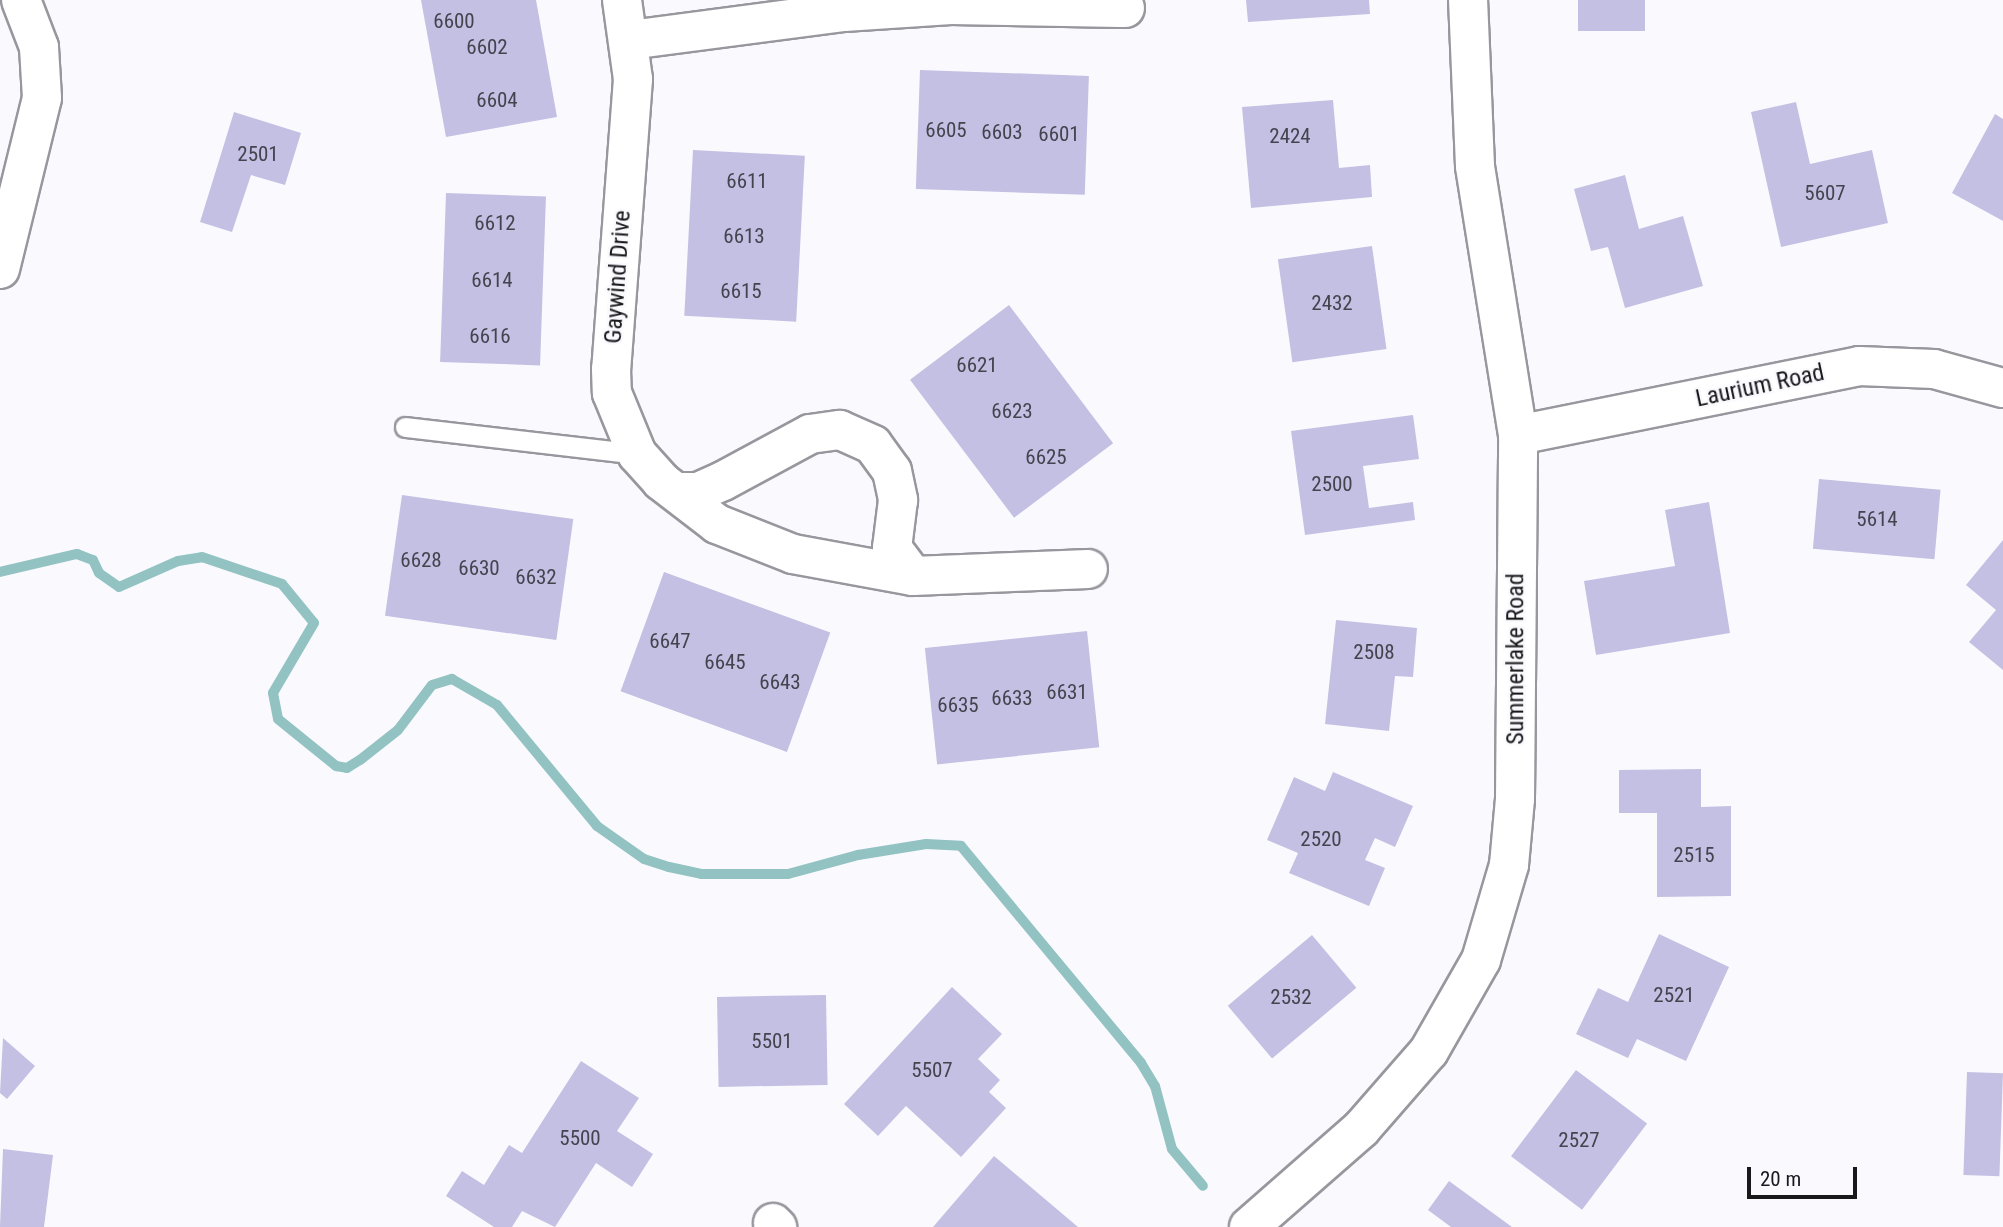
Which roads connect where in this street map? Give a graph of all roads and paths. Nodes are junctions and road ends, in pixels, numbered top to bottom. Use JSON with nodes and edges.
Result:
{"nodes":[{"id":1,"x":21,"y":0,"type":"edge"},
{"id":2,"x":622,"y":0,"type":"edge"},
{"id":3,"x":1468,"y":0,"type":"edge"},
{"id":4,"x":1125,"y":8,"type":"dead end"},
{"id":5,"x":630,"y":40,"type":"junction"},
{"id":6,"x":0,"y":269,"type":"edge"},
{"id":7,"x":2003,"y":388,"type":"edge"},
{"id":8,"x":405,"y":426,"type":"dead end"},
{"id":9,"x":1518,"y":435,"type":"junction"},
{"id":10,"x":637,"y":454,"type":"junction"},
{"id":11,"x":677,"y":492,"type":"junction"},
{"id":12,"x":1088,"y":569,"type":"dead end"},
{"id":13,"x":913,"y":576,"type":"junction"},
{"id":14,"x":1249,"y":1227,"type":"edge"}],
"edges":[{"from":1,"to":6,"type":"street"},
{"from":2,"to":5,"type":"street","name":"Gaywind Drive"},
{"from":3,"to":9,"type":"street","name":"Summerlake Road"},
{"from":4,"to":5,"type":"street"},
{"from":5,"to":10,"type":"street","name":"Gaywind Drive"},
{"from":7,"to":9,"type":"street","name":"Laurium Road"},
{"from":8,"to":10,"type":"lane"},
{"from":9,"to":14,"type":"street","name":"Summerlake Road"},
{"from":10,"to":11,"type":"street","name":"Gaywind Drive"},
{"from":11,"to":13,"type":"street","name":"Gaywind Drive"},
{"from":11,"to":13,"type":"street"},
{"from":12,"to":13,"type":"street","name":"Gaywind Drive"}]}
